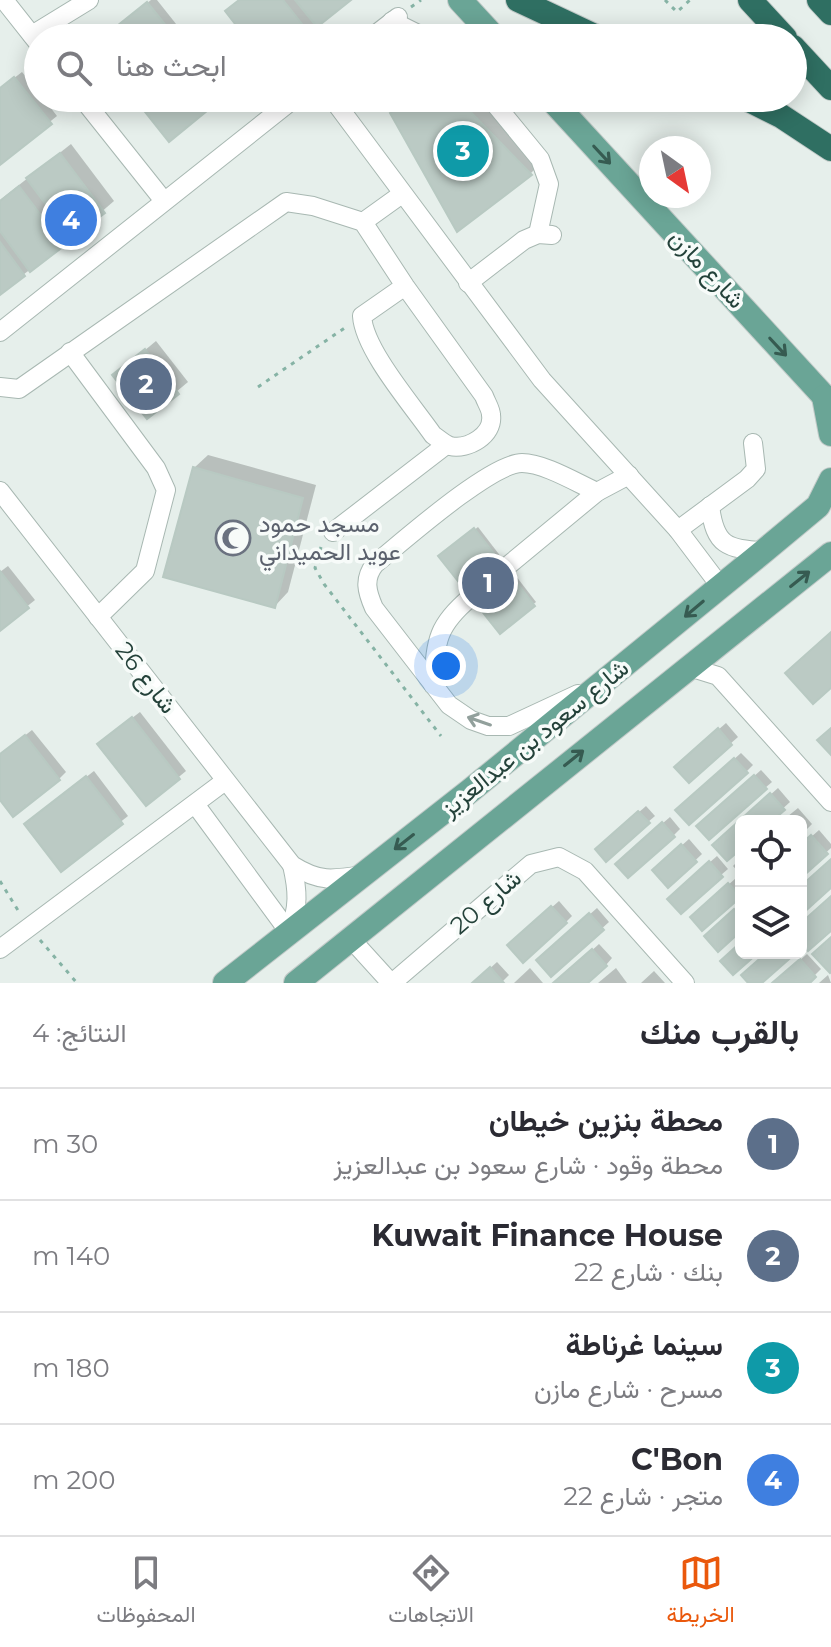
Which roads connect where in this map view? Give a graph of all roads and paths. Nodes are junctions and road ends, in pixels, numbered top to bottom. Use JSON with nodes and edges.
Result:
{"nodes":[{"id":1,"x":4,"y":0,"type":"edge"},
{"id":2,"x":89,"y":0,"type":"edge"},
{"id":3,"x":460,"y":0,"type":"edge"},
{"id":4,"x":518,"y":0,"type":"edge"},
{"id":5,"x":665,"y":0,"type":"edge"},
{"id":6,"x":690,"y":0,"type":"edge"},
{"id":7,"x":750,"y":0,"type":"edge"},
{"id":8,"x":819,"y":0,"type":"edge"},
{"id":9,"x":831,"y":13,"type":"edge"},
{"id":10,"x":56,"y":24,"type":"edge"},
{"id":11,"x":482,"y":24,"type":"edge"},
{"id":12,"x":569,"y":24,"type":"edge"},
{"id":13,"x":772,"y":24,"type":"edge"},
{"id":14,"x":24,"y":25,"type":"edge"},
{"id":15,"x":807,"y":62,"type":"edge"},
{"id":16,"x":831,"y":88,"type":"edge"},
{"id":17,"x":93,"y":112,"type":"edge"},
{"id":18,"x":277,"y":112,"type":"edge"},
{"id":19,"x":342,"y":112,"type":"edge"},
{"id":20,"x":501,"y":112,"type":"edge"},
{"id":21,"x":563,"y":112,"type":"edge"},
{"id":22,"x":773,"y":112,"type":"edge"},
{"id":23,"x":831,"y":149,"type":"edge"},
{"id":24,"x":402,"y":194,"type":"junction"},
{"id":25,"x":164,"y":201,"type":"junction"},
{"id":26,"x":363,"y":222,"type":"junction"},
{"id":27,"x":468,"y":283,"type":"junction"},
{"id":28,"x":405,"y":286,"type":"junction"},
{"id":29,"x":362,"y":316,"type":"junction"},
{"id":30,"x":0,"y":332,"type":"edge"},
{"id":31,"x":70,"y":352,"type":"junction"},
{"id":32,"x":0,"y":387,"type":"edge"},
{"id":33,"x":258,"y":387,"type":"dead end"},
{"id":34,"x":828,"y":400,"type":"edge"},
{"id":35,"x":831,"y":434,"type":"edge"},
{"id":36,"x":753,"y":443,"type":"dead end"},
{"id":37,"x":446,"y":445,"type":"junction"},
{"id":38,"x":629,"y":475,"type":"junction"},
{"id":39,"x":831,"y":480,"type":"edge"},
{"id":40,"x":0,"y":491,"type":"edge"},
{"id":41,"x":597,"y":492,"type":"junction"},
{"id":42,"x":710,"y":506,"type":"junction"},
{"id":43,"x":824,"y":509,"type":"edge"},
{"id":44,"x":678,"y":530,"type":"junction"},
{"id":45,"x":333,"y":532,"type":"joint"},
{"id":46,"x":764,"y":551,"type":"junction"},
{"id":47,"x":831,"y":554,"type":"edge"},
{"id":48,"x":505,"y":568,"type":"tunnel mouth"},
{"id":49,"x":721,"y":587,"type":"junction"},
{"id":50,"x":471,"y":597,"type":"tunnel mouth"},
{"id":51,"x":98,"y":617,"type":"junction"},
{"id":52,"x":715,"y":646,"type":"junction"},
{"id":53,"x":689,"y":667,"type":"junction"},
{"id":54,"x":718,"y":676,"type":"junction"},
{"id":55,"x":603,"y":683,"type":"junction"},
{"id":56,"x":433,"y":685,"type":"junction"},
{"id":57,"x":441,"y":736,"type":"dead end"},
{"id":58,"x":514,"y":755,"type":"junction"},
{"id":59,"x":225,"y":781,"type":"junction"},
{"id":60,"x":536,"y":789,"type":"junction"},
{"id":61,"x":471,"y":790,"type":"junction"},
{"id":62,"x":831,"y":802,"type":"edge"},
{"id":63,"x":195,"y":804,"type":"junction"},
{"id":64,"x":498,"y":820,"type":"junction"},
{"id":65,"x":292,"y":865,"type":"junction"},
{"id":66,"x":362,"y":875,"type":"junction"},
{"id":67,"x":289,"y":932,"type":"junction"},
{"id":68,"x":351,"y":939,"type":"junction"},
{"id":69,"x":0,"y":949,"type":"edge"},
{"id":70,"x":225,"y":983,"type":"edge"},
{"id":71,"x":296,"y":983,"type":"edge"},
{"id":72,"x":392,"y":983,"type":"edge"},
{"id":73,"x":685,"y":983,"type":"edge"}],
"edges":[{"from":1,"to":14,"type":"street"},
{"from":2,"to":10,"type":"street"},
{"from":3,"to":11,"type":"main road"},
{"from":4,"to":12,"type":"highway"},
{"from":5,"to":6,"type":"path"},
{"from":7,"to":13,"type":"highway"},
{"from":8,"to":9,"type":"highway"},
{"from":15,"to":16,"type":"highway"},
{"from":17,"to":25,"type":"street"},
{"from":18,"to":25,"type":"street"},
{"from":19,"to":24,"type":"street"},
{"from":20,"to":27,"type":"street"},
{"from":21,"to":34,"type":"main road","name":"شارع مازن","one_way":true},
{"from":22,"to":23,"type":"highway"},
{"from":24,"to":26,"type":"street"},
{"from":24,"to":27,"type":"street"},
{"from":25,"to":30,"type":"street"},
{"from":26,"to":28,"type":"street"},
{"from":26,"to":31,"type":"street"},
{"from":27,"to":38,"type":"street"},
{"from":28,"to":29,"type":"street"},
{"from":28,"to":37,"type":"street"},
{"from":29,"to":33,"type":"path"},
{"from":29,"to":37,"type":"street"},
{"from":31,"to":32,"type":"street"},
{"from":31,"to":51,"type":"street"},
{"from":34,"to":35,"type":"main road"},
{"from":36,"to":42,"type":"street"},
{"from":37,"to":45,"type":"street"},
{"from":38,"to":41,"type":"street"},
{"from":38,"to":44,"type":"street"},
{"from":39,"to":43,"type":"main road","name":"شارع سعود بن عبدالعزيز"},
{"from":40,"to":51,"type":"street","name":"شارع 26"},
{"from":41,"to":48,"type":"street"},
{"from":41,"to":56,"type":"street"},
{"from":42,"to":44,"type":"street"},
{"from":42,"to":46,"type":"street"},
{"from":43,"to":46,"type":"main road","name":"شارع سعود بن عبدالعزيز"},
{"from":44,"to":49,"type":"street"},
{"from":45,"to":57,"type":"path"},
{"from":46,"to":49,"type":"main road","name":"شارع سعود بن عبدالعزيز"},
{"from":52,"to":47,"type":"main road","name":"شارع سعود بن عبدالعزيز","one_way":true},
{"from":49,"to":55,"type":"main road","name":"شارع سعود بن عبدالعزيز","one_way":true},
{"from":50,"to":56,"type":"street"},
{"from":51,"to":59,"type":"street","name":"شارع 26"},
{"from":52,"to":53,"type":"main road","name":"شارع سعود بن عبدالعزيز"},
{"from":52,"to":54,"type":"street"},
{"from":53,"to":54,"type":"street"},
{"from":60,"to":53,"type":"main road","name":"شارع سعود بن عبدالعزيز","one_way":true},
{"from":54,"to":62,"type":"street"},
{"from":55,"to":56,"type":"street","one_way":true},
{"from":55,"to":58,"type":"main road","name":"شارع سعود بن عبدالعزيز"},
{"from":58,"to":60,"type":"main road"},
{"from":58,"to":61,"type":"main road","name":"شارع سعود بن عبدالعزيز"},
{"from":59,"to":63,"type":"street"},
{"from":59,"to":65,"type":"street","name":"شارع 26"},
{"from":60,"to":64,"type":"main road","name":"شارع سعود بن عبدالعزيز"},
{"from":61,"to":64,"type":"main road"},
{"from":61,"to":66,"type":"main road","name":"شارع سعود بن عبدالعزيز","one_way":true},
{"from":63,"to":67,"type":"street"},
{"from":63,"to":69,"type":"street"},
{"from":64,"to":68,"type":"main road","name":"شارع سعود بن عبدالعزيز"},
{"from":65,"to":66,"type":"street","name":"شارع 26"},
{"from":65,"to":67,"type":"street","name":"شارع 26"},
{"from":66,"to":67,"type":"main road","name":"شارع سعود بن عبدالعزيز"},
{"from":67,"to":70,"type":"main road","name":"شارع سعود بن عبدالعزيز"},
{"from":68,"to":71,"type":"main road","name":"شارع سعود بن عبدالعزيز"},
{"from":68,"to":72,"type":"street"},
{"from":72,"to":73,"type":"street","name":"شارع 20"}]}
